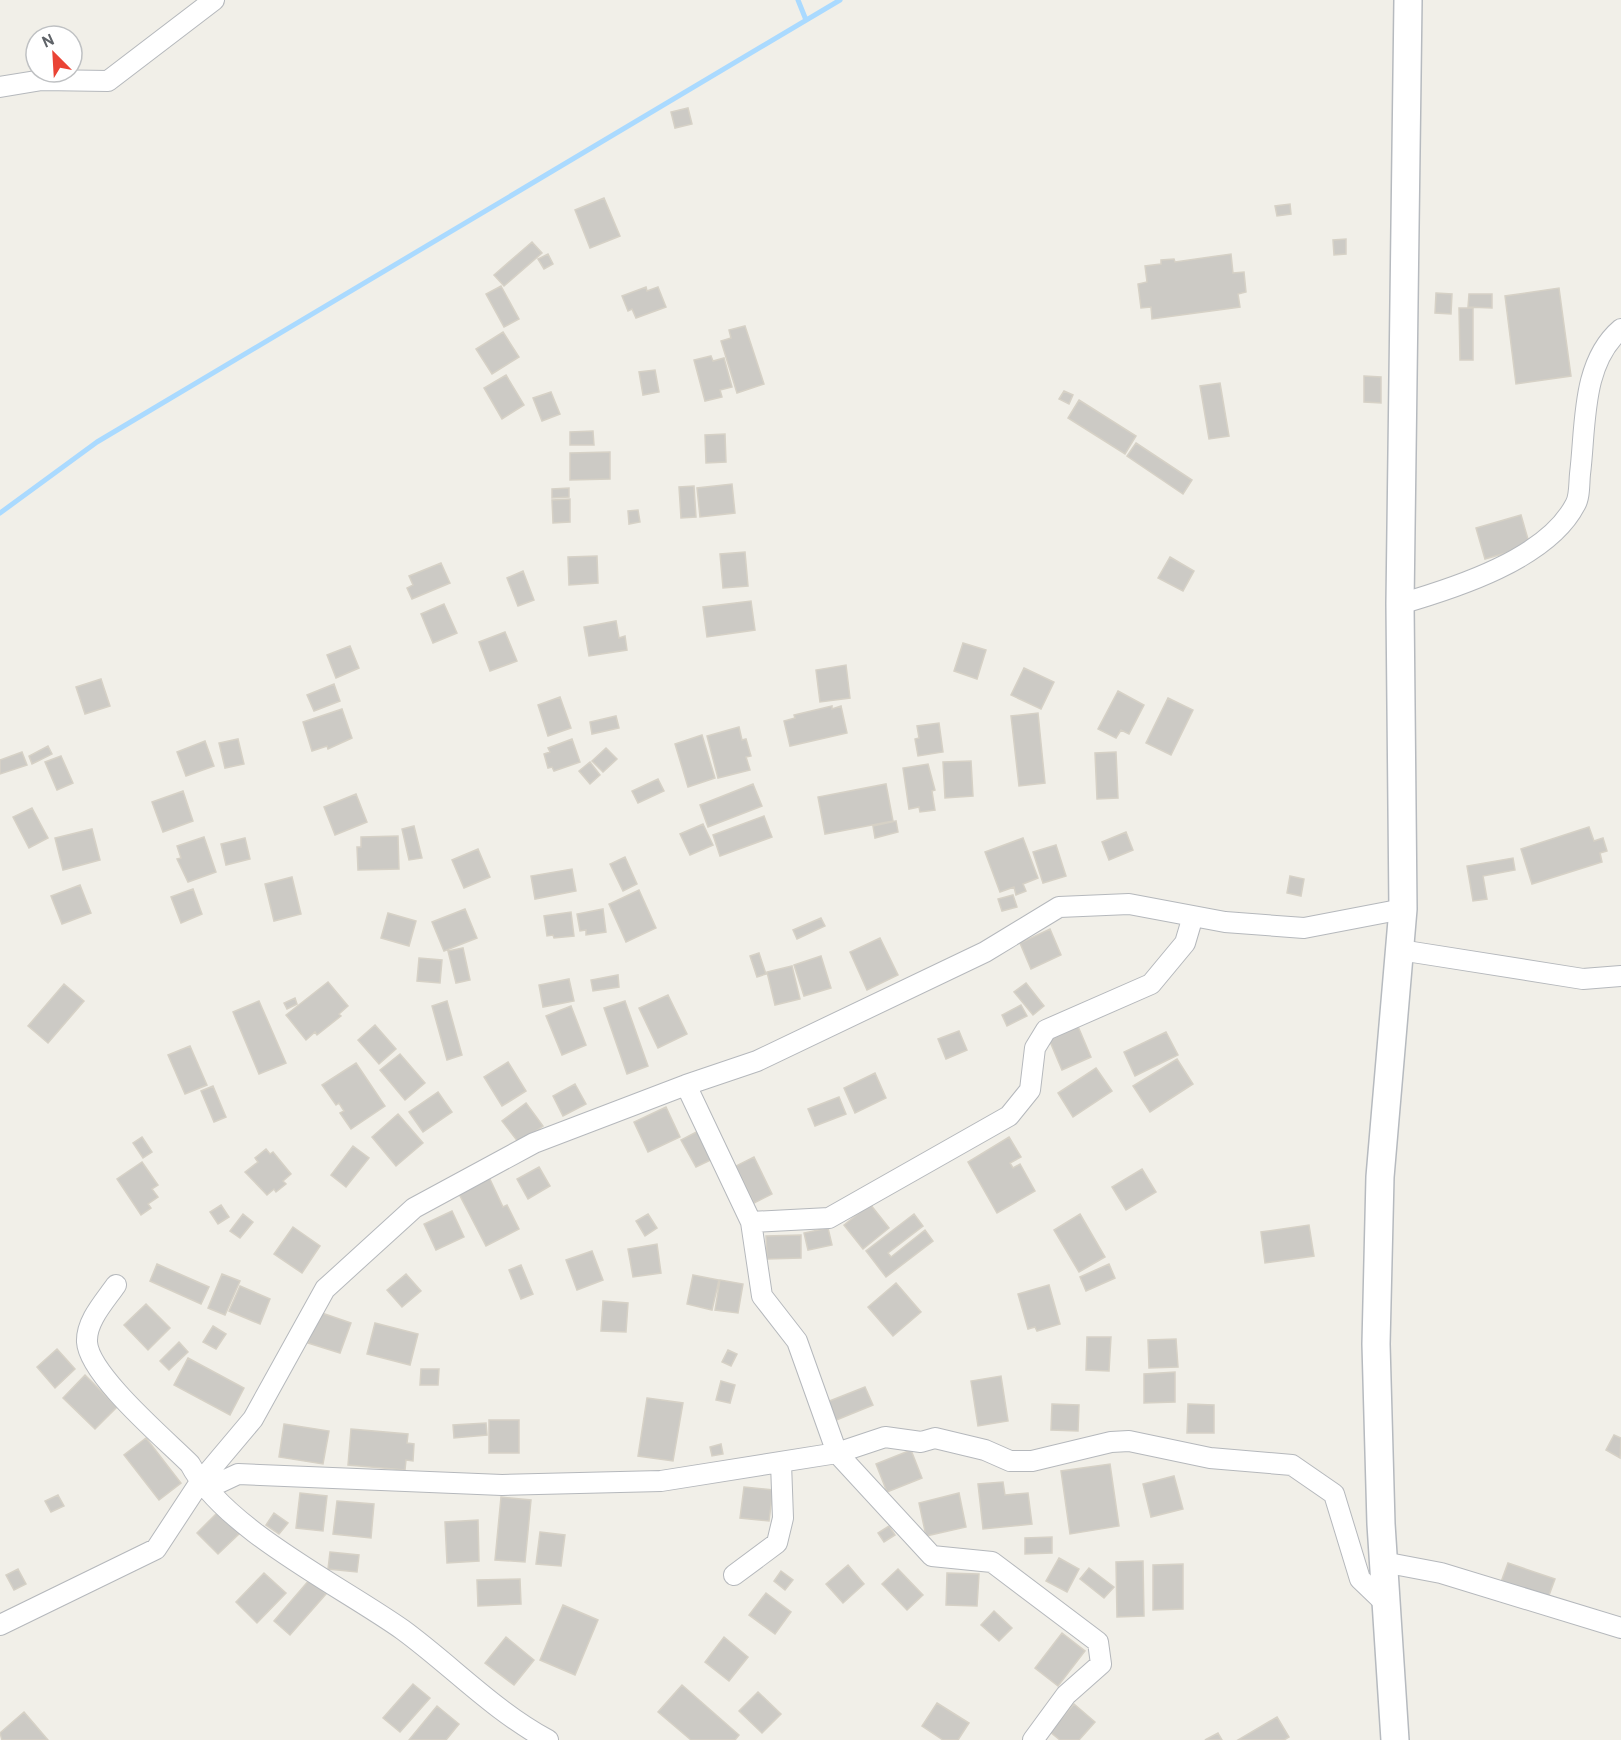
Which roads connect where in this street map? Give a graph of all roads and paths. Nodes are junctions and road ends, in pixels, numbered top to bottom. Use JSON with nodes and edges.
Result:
{"nodes":[{"id":1,"x":214,"y":0,"type":"edge"},
{"id":2,"x":1408,"y":0,"type":"edge"},
{"id":3,"x":0,"y":87,"type":"edge"},
{"id":4,"x":1621,"y":329,"type":"edge"},
{"id":5,"x":1400,"y":604,"type":"junction"},
{"id":6,"x":1403,"y":909,"type":"junction"},
{"id":7,"x":1193,"y":916,"type":"junction"},
{"id":8,"x":1400,"y":950,"type":"junction"},
{"id":9,"x":1621,"y":976,"type":"edge"},
{"id":10,"x":686,"y":1085,"type":"junction"},
{"id":11,"x":751,"y":1222,"type":"junction"},
{"id":12,"x":116,"y":1285,"type":"dead end"},
{"id":13,"x":837,"y":1453,"type":"junction"},
{"id":14,"x":781,"y":1463,"type":"junction"},
{"id":15,"x":203,"y":1486,"type":"junction"},
{"id":16,"x":1383,"y":1562,"type":"junction"},
{"id":17,"x":734,"y":1575,"type":"dead end"},
{"id":18,"x":1385,"y":1603,"type":"junction"},
{"id":19,"x":0,"y":1625,"type":"edge"},
{"id":20,"x":1621,"y":1628,"type":"edge"},
{"id":21,"x":548,"y":1740,"type":"edge"},
{"id":22,"x":1033,"y":1740,"type":"edge"},
{"id":23,"x":1395,"y":1740,"type":"edge"}],
"edges":[{"from":1,"to":3,"type":"street"},
{"from":2,"to":5,"type":"main road"},
{"from":4,"to":5,"type":"street"},
{"from":5,"to":6,"type":"main road"},
{"from":6,"to":7,"type":"street"},
{"from":6,"to":8,"type":"main road"},
{"from":7,"to":10,"type":"street"},
{"from":7,"to":11,"type":"street"},
{"from":8,"to":9,"type":"street"},
{"from":8,"to":16,"type":"main road"},
{"from":10,"to":11,"type":"street"},
{"from":10,"to":15,"type":"street"},
{"from":11,"to":13,"type":"street"},
{"from":12,"to":15,"type":"street"},
{"from":13,"to":14,"type":"street"},
{"from":13,"to":18,"type":"street"},
{"from":13,"to":22,"type":"street"},
{"from":14,"to":15,"type":"street"},
{"from":14,"to":17,"type":"street"},
{"from":15,"to":19,"type":"street"},
{"from":15,"to":21,"type":"street"},
{"from":16,"to":18,"type":"main road"},
{"from":16,"to":20,"type":"street"},
{"from":18,"to":23,"type":"main road"}]}
